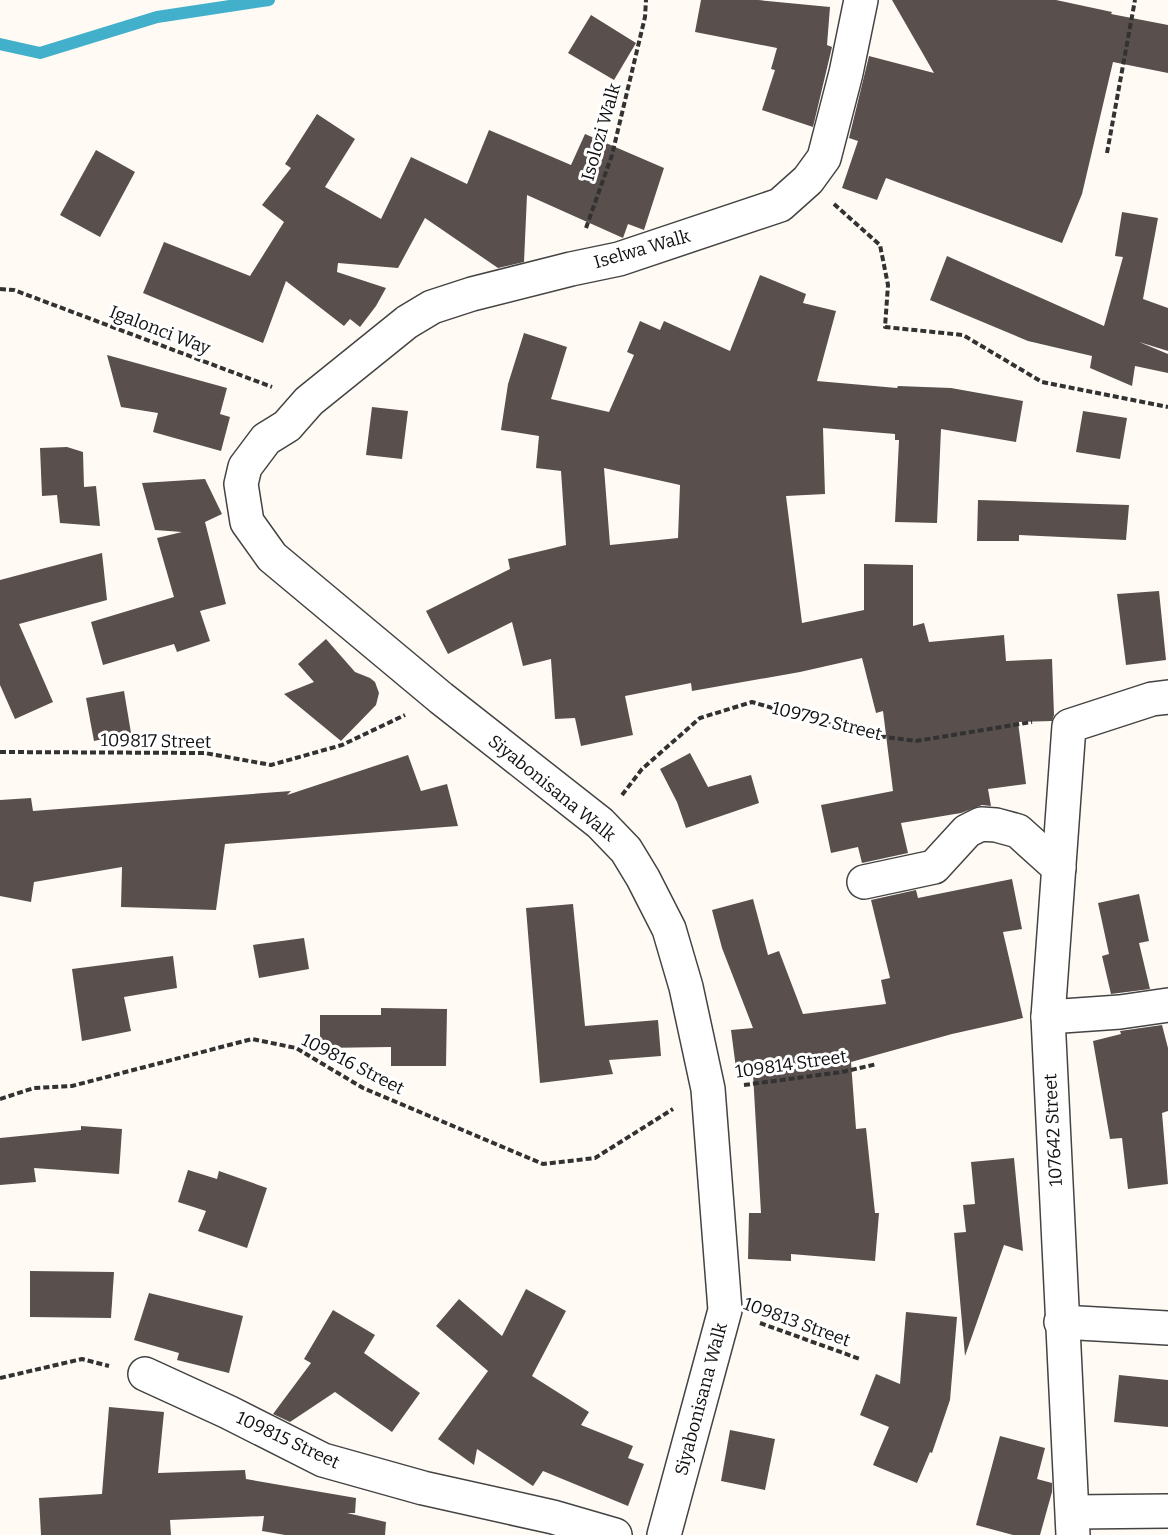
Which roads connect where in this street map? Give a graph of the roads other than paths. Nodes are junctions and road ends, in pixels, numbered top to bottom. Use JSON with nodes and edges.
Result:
{"nodes":[{"id":1,"x":861,"y":0,"type":"edge"},
{"id":2,"x":309,"y":401,"type":"joint"},
{"id":3,"x":1168,"y":697,"type":"edge"},
{"id":4,"x":1059,"y":868,"type":"junction"},
{"id":5,"x":864,"y":882,"type":"dead end"},
{"id":6,"x":1168,"y":1005,"type":"edge"},
{"id":7,"x":1048,"y":1017,"type":"junction"},
{"id":8,"x":1061,"y":1322,"type":"junction"},
{"id":9,"x":1168,"y":1328,"type":"edge"},
{"id":10,"x":145,"y":1374,"type":"road end"},
{"id":11,"x":1168,"y":1511,"type":"edge"},
{"id":12,"x":1073,"y":1524,"type":"edge"},
{"id":13,"x":615,"y":1535,"type":"edge"},
{"id":14,"x":664,"y":1535,"type":"edge"}],
"edges":[{"from":1,"to":2,"type":"street","name":"Iselwa Walk"},
{"from":2,"to":14,"type":"street","name":"Siyabonisana Walk"},
{"from":3,"to":4,"type":"street","name":"107642 Street"},
{"from":4,"to":5,"type":"street"},
{"from":4,"to":7,"type":"street","name":"107642 Street"},
{"from":6,"to":7,"type":"street"},
{"from":7,"to":8,"type":"street","name":"107642 Street"},
{"from":8,"to":9,"type":"street"},
{"from":8,"to":12,"type":"street","name":"107642 Street"},
{"from":10,"to":13,"type":"street","name":"109815 Street"},
{"from":11,"to":12,"type":"street"}]}
